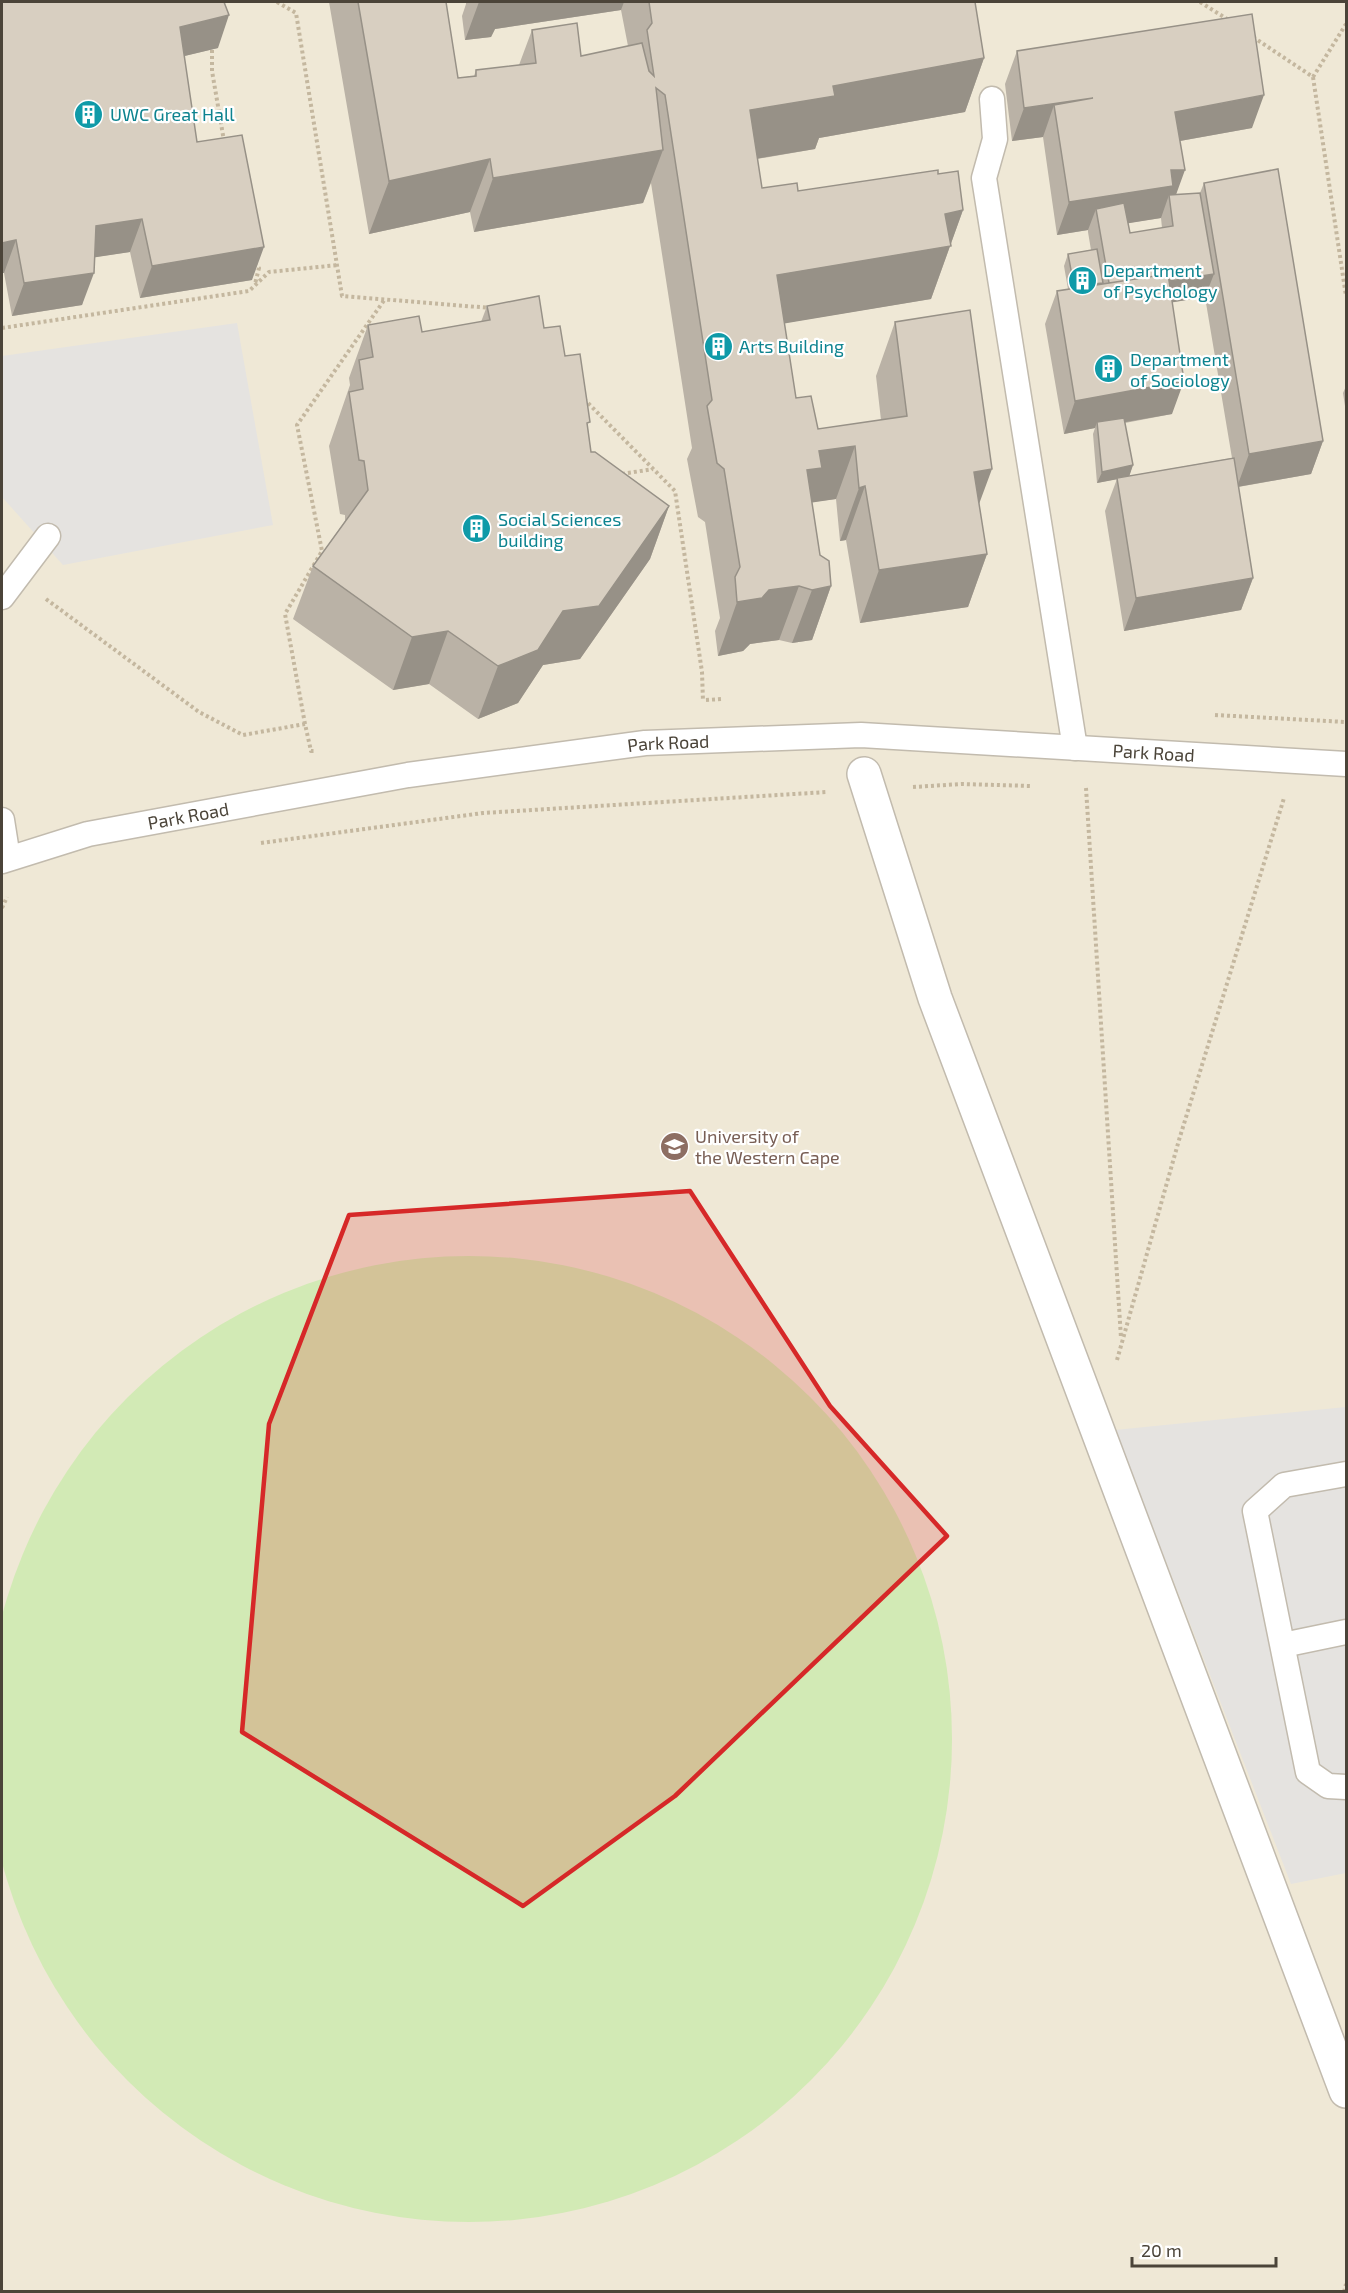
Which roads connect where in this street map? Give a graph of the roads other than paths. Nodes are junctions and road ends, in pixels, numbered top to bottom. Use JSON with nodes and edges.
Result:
{"nodes":[{"id":1,"x":992,"y":99,"type":"dead end"},
{"id":2,"x":48,"y":536,"type":"dead end"},
{"id":3,"x":2,"y":597,"type":"edge"},
{"id":4,"x":1075,"y":748,"type":"junction"},
{"id":5,"x":1347,"y":764,"type":"edge"},
{"id":6,"x":867,"y":782,"type":"road end"},
{"id":7,"x":2,"y":820,"type":"edge"},
{"id":8,"x":5,"y":859,"type":"edge"},
{"id":9,"x":1347,"y":1474,"type":"edge"},
{"id":10,"x":1347,"y":1632,"type":"edge"},
{"id":11,"x":1283,"y":1645,"type":"junction"},
{"id":12,"x":1347,"y":1787,"type":"edge"},
{"id":13,"x":1347,"y":2091,"type":"edge"}],
"edges":[{"from":1,"to":4,"type":"lane"},
{"from":2,"to":3,"type":"lane"},
{"from":4,"to":5,"type":"lane","name":"Park Road"},
{"from":4,"to":8,"type":"lane","name":"Park Road"},
{"from":6,"to":13,"type":"street"},
{"from":7,"to":8,"type":"lane"},
{"from":9,"to":11,"type":"lane"},
{"from":10,"to":11,"type":"lane"},
{"from":11,"to":12,"type":"lane"}]}
